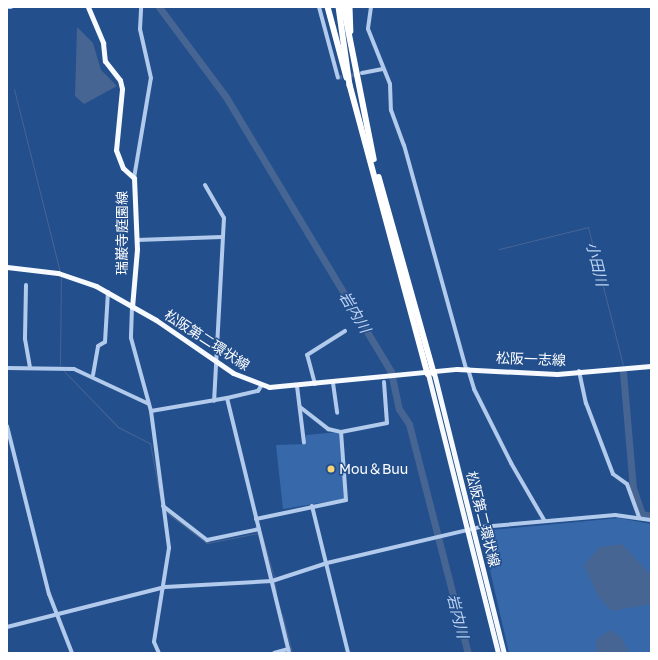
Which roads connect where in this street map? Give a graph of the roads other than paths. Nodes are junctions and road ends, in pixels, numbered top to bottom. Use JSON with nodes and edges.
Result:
{"nodes":[{"id":1,"x":7,"y":7,"type":"edge"},
{"id":2,"x":11,"y":7,"type":"edge"},
{"id":3,"x":88,"y":7,"type":"edge"},
{"id":4,"x":141,"y":7,"type":"edge"},
{"id":5,"x":319,"y":7,"type":"edge"},
{"id":6,"x":328,"y":7,"type":"edge"},
{"id":7,"x":339,"y":7,"type":"edge"},
{"id":8,"x":344,"y":7,"type":"edge"},
{"id":9,"x":350,"y":7,"type":"edge"},
{"id":10,"x":371,"y":7,"type":"edge"},
{"id":11,"x":350,"y":45,"type":"junction"},
{"id":12,"x":383,"y":69,"type":"junction"},
{"id":13,"x":362,"y":73,"type":"tunnel mouth"},
{"id":14,"x":338,"y":78,"type":"dead end"},
{"id":15,"x":350,"y":85,"type":"junction"},
{"id":16,"x":134,"y":178,"type":"junction"},
{"id":17,"x":205,"y":185,"type":"dead end"},
{"id":18,"x":222,"y":237,"type":"junction"},
{"id":19,"x":137,"y":240,"type":"junction"},
{"id":20,"x":7,"y":267,"type":"edge"},
{"id":21,"x":26,"y":285,"type":"dead end"},
{"id":22,"x":108,"y":292,"type":"junction"},
{"id":23,"x":132,"y":307,"type":"junction"},
{"id":24,"x":344,"y":331,"type":"dead end"},
{"id":25,"x":216,"y":362,"type":"junction"},
{"id":26,"x":651,"y":366,"type":"edge"},
{"id":27,"x":30,"y":367,"type":"junction"},
{"id":28,"x":7,"y":368,"type":"edge"},
{"id":29,"x":467,"y":369,"type":"junction"},
{"id":30,"x":580,"y":371,"type":"junction"},
{"id":31,"x":431,"y":373,"type":"junction"},
{"id":32,"x":93,"y":375,"type":"junction"},
{"id":33,"x":384,"y":382,"type":"dead end"},
{"id":34,"x":333,"y":383,"type":"junction"},
{"id":35,"x":315,"y":385,"type":"junction"},
{"id":36,"x":261,"y":386,"type":"junction"},
{"id":37,"x":297,"y":386,"type":"junction"},
{"id":38,"x":227,"y":398,"type":"junction"},
{"id":39,"x":214,"y":401,"type":"junction"},
{"id":40,"x":146,"y":403,"type":"junction"},
{"id":41,"x":300,"y":407,"type":"junction"},
{"id":42,"x":151,"y":411,"type":"junction"},
{"id":43,"x":337,"y":414,"type":"dead end"},
{"id":44,"x":7,"y":426,"type":"edge"},
{"id":45,"x":341,"y":432,"type":"junction"},
{"id":46,"x":304,"y":443,"type":"dead end"},
{"id":47,"x":312,"y":506,"type":"junction"},
{"id":48,"x":163,"y":508,"type":"junction"},
{"id":49,"x":639,"y":517,"type":"junction"},
{"id":50,"x":256,"y":519,"type":"junction"},
{"id":51,"x":544,"y":520,"type":"junction"},
{"id":52,"x":651,"y":520,"type":"edge"},
{"id":53,"x":470,"y":529,"type":"junction"},
{"id":54,"x":259,"y":532,"type":"junction"},
{"id":55,"x":327,"y":563,"type":"junction"},
{"id":56,"x":273,"y":580,"type":"junction"},
{"id":57,"x":161,"y":588,"type":"junction"},
{"id":58,"x":56,"y":615,"type":"junction"},
{"id":59,"x":7,"y":627,"type":"edge"},
{"id":60,"x":289,"y":651,"type":"edge"},
{"id":61,"x":72,"y":653,"type":"edge"},
{"id":62,"x":159,"y":653,"type":"edge"},
{"id":63,"x":274,"y":653,"type":"edge"},
{"id":64,"x":348,"y":653,"type":"edge"},
{"id":65,"x":498,"y":653,"type":"edge"},
{"id":66,"x":504,"y":653,"type":"edge"}],
"edges":[{"from":1,"to":2,"type":"street"},
{"from":3,"to":16,"type":"main road","name":"瑞巌寺庭園線"},
{"from":4,"to":16,"type":"street"},
{"from":5,"to":14,"type":"street"},
{"from":6,"to":15,"type":"highway"},
{"from":7,"to":15,"type":"highway"},
{"from":8,"to":11,"type":"highway"},
{"from":9,"to":11,"type":"highway"},
{"from":10,"to":12,"type":"street"},
{"from":11,"to":31,"type":"highway"},
{"from":12,"to":13,"type":"street"},
{"from":12,"to":29,"type":"street"},
{"from":15,"to":31,"type":"highway"},
{"from":16,"to":19,"type":"main road","name":"瑞巌寺庭園線"},
{"from":17,"to":18,"type":"street"},
{"from":18,"to":19,"type":"street"},
{"from":18,"to":25,"type":"street"},
{"from":19,"to":23,"type":"main road","name":"瑞巌寺庭園線"},
{"from":20,"to":22,"type":"main road","name":"松阪第二環状線"},
{"from":21,"to":27,"type":"street"},
{"from":22,"to":23,"type":"main road","name":"松阪第二環状線"},
{"from":22,"to":32,"type":"street"},
{"from":23,"to":25,"type":"main road","name":"松阪第二環状線"},
{"from":23,"to":40,"type":"street"},
{"from":24,"to":35,"type":"street"},
{"from":25,"to":36,"type":"main road","name":"松阪第二環状線"},
{"from":25,"to":39,"type":"street"},
{"from":26,"to":30,"type":"main road","name":"松阪一志線"},
{"from":27,"to":28,"type":"street"},
{"from":27,"to":32,"type":"street"},
{"from":29,"to":30,"type":"main road","name":"松阪一志線"},
{"from":29,"to":31,"type":"main road","name":"松阪一志線"},
{"from":29,"to":51,"type":"street"},
{"from":30,"to":49,"type":"street"},
{"from":31,"to":34,"type":"main road","name":"松阪第二環状線"},
{"from":31,"to":53,"type":"main road","name":"松阪第二環状線"},
{"from":32,"to":40,"type":"street"},
{"from":33,"to":45,"type":"street"},
{"from":34,"to":35,"type":"main road","name":"松阪第二環状線"},
{"from":34,"to":43,"type":"street"},
{"from":35,"to":37,"type":"main road","name":"松阪第二環状線"},
{"from":36,"to":37,"type":"main road","name":"松阪第二環状線"},
{"from":36,"to":38,"type":"street"},
{"from":37,"to":41,"type":"street"},
{"from":38,"to":39,"type":"street"},
{"from":38,"to":50,"type":"street"},
{"from":39,"to":42,"type":"street"},
{"from":40,"to":42,"type":"street"},
{"from":41,"to":45,"type":"street"},
{"from":41,"to":46,"type":"street"},
{"from":42,"to":48,"type":"street"},
{"from":44,"to":58,"type":"street"},
{"from":45,"to":47,"type":"street"},
{"from":47,"to":50,"type":"street"},
{"from":47,"to":55,"type":"street"},
{"from":48,"to":54,"type":"street"},
{"from":48,"to":57,"type":"street"},
{"from":49,"to":51,"type":"street"},
{"from":49,"to":52,"type":"street"},
{"from":50,"to":54,"type":"street"},
{"from":51,"to":53,"type":"street"},
{"from":53,"to":55,"type":"street"},
{"from":53,"to":65,"type":"main road","name":"松阪第二環状線"},
{"from":53,"to":66,"type":"main road","name":"松阪第二環状線"},
{"from":54,"to":56,"type":"street"},
{"from":55,"to":56,"type":"street"},
{"from":55,"to":64,"type":"street"},
{"from":56,"to":57,"type":"street"},
{"from":56,"to":60,"type":"street"},
{"from":57,"to":58,"type":"street"},
{"from":57,"to":62,"type":"street"},
{"from":58,"to":59,"type":"street"},
{"from":58,"to":61,"type":"street"},
{"from":60,"to":63,"type":"street"}]}
